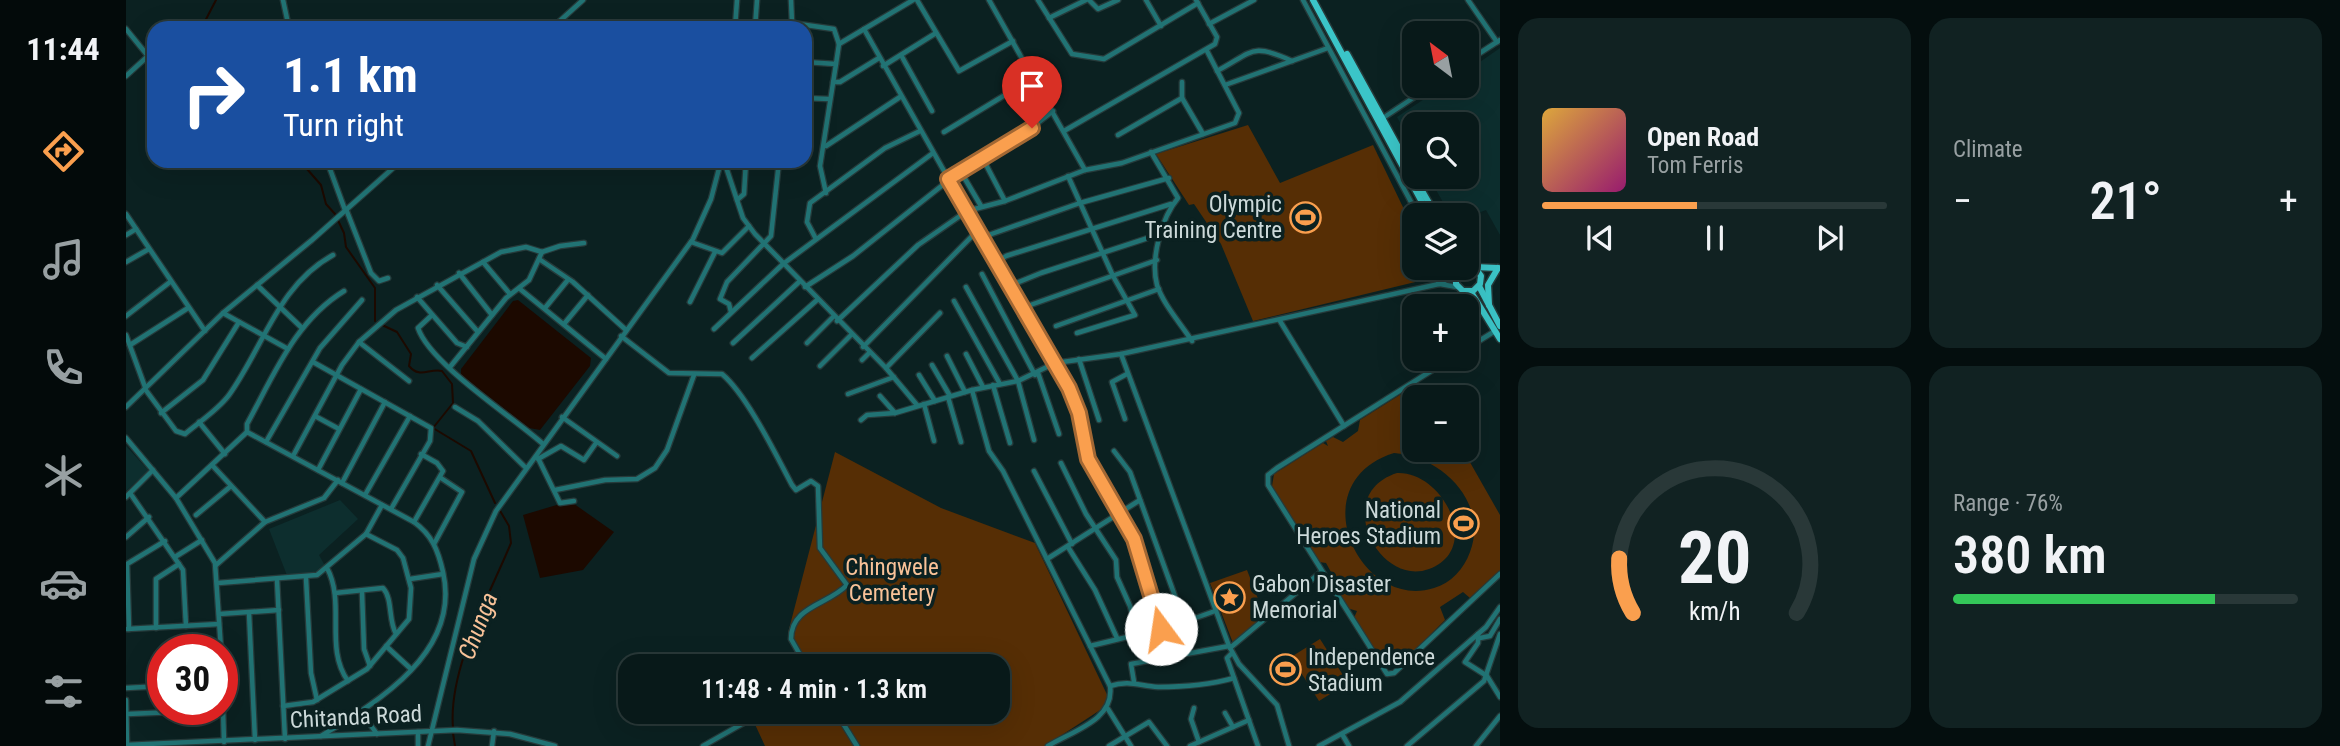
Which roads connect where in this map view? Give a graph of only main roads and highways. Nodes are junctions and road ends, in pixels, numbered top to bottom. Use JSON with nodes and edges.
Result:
{"nodes":[{"id":1,"x":1315,"y":0,"type":"edge"},
{"id":2,"x":1402,"y":154,"type":"edge"},
{"id":3,"x":1423,"y":203,"type":"edge"},
{"id":4,"x":1479,"y":266,"type":"edge"},
{"id":5,"x":1498,"y":268,"type":"edge"},
{"id":6,"x":1457,"y":280,"type":"edge"},
{"id":7,"x":1478,"y":280,"type":"edge"},
{"id":8,"x":1480,"y":283,"type":"junction"},
{"id":9,"x":1471,"y":292,"type":"junction"},
{"id":10,"x":1489,"y":307,"type":"junction"},
{"id":11,"x":1498,"y":329,"type":"edge"},
{"id":12,"x":1500,"y":339,"type":"edge"}],
"edges":[{"from":1,"to":2,"type":"main road"},
{"from":1,"to":3,"type":"main road"},
{"from":4,"to":5,"type":"main road"},
{"from":5,"to":8,"type":"main road"},
{"from":5,"to":10,"type":"main road"},
{"from":6,"to":9,"type":"main road"},
{"from":7,"to":8,"type":"main road"},
{"from":8,"to":9,"type":"main road"},
{"from":8,"to":10,"type":"main road"},
{"from":9,"to":11,"type":"main road"},
{"from":10,"to":11,"type":"main road"},
{"from":11,"to":12,"type":"main road"}]}
